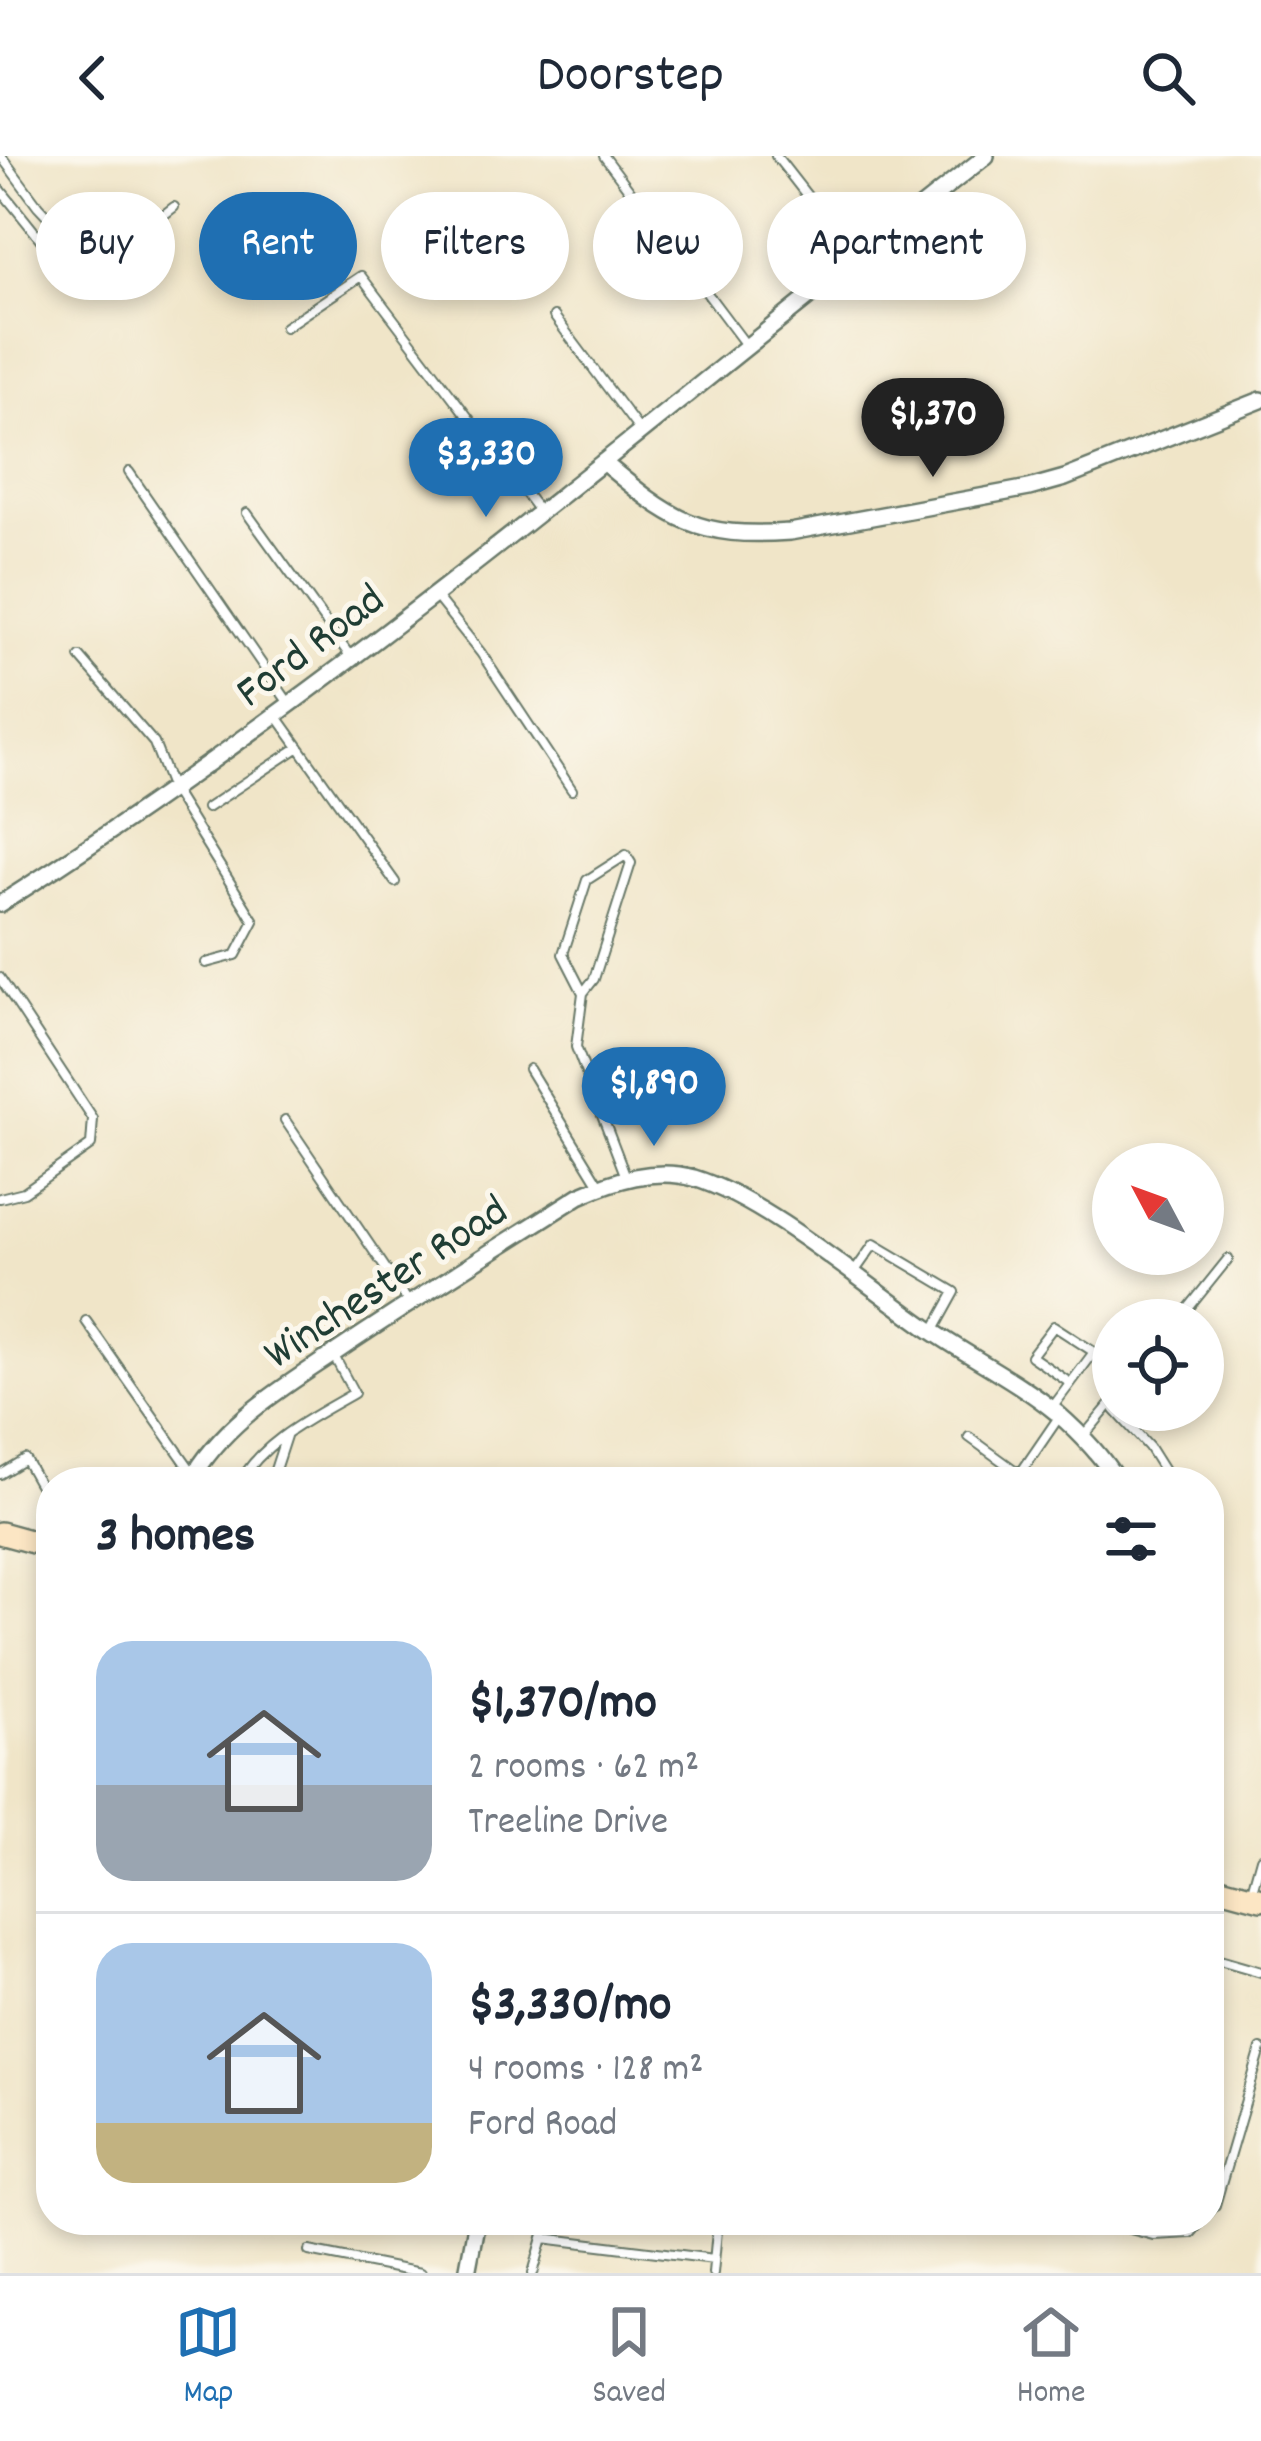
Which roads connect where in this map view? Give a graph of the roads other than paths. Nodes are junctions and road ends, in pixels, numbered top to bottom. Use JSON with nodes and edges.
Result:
{"nodes":[{"id":1,"x":1,"y":156,"type":"edge"},
{"id":2,"x":604,"y":156,"type":"edge"},
{"id":3,"x":776,"y":156,"type":"edge"},
{"id":4,"x":986,"y":156,"type":"edge"},
{"id":5,"x":0,"y":189,"type":"edge"},
{"id":6,"x":804,"y":192,"type":"edge"},
{"id":7,"x":940,"y":192,"type":"edge"},
{"id":8,"x":36,"y":203,"type":"edge"},
{"id":9,"x":36,"y":234,"type":"edge"},
{"id":10,"x":804,"y":300,"type":"edge"},
{"id":11,"x":554,"y":316,"type":"dead end"},
{"id":12,"x":285,"y":327,"type":"dead end"},
{"id":13,"x":747,"y":346,"type":"junction"},
{"id":14,"x":1261,"y":400,"type":"edge"},
{"id":15,"x":640,"y":432,"type":"junction"},
{"id":16,"x":603,"y":462,"type":"junction"},
{"id":17,"x":129,"y":472,"type":"dead end"},
{"id":18,"x":539,"y":511,"type":"junction"},
{"id":19,"x":247,"y":513,"type":"dead end"},
{"id":20,"x":433,"y":593,"type":"junction"},
{"id":21,"x":80,"y":657,"type":"dead end"},
{"id":22,"x":351,"y":657,"type":"junction"},
{"id":23,"x":282,"y":708,"type":"junction"},
{"id":24,"x":299,"y":748,"type":"junction"},
{"id":25,"x":172,"y":789,"type":"junction"},
{"id":26,"x":572,"y":790,"type":"dead end"},
{"id":27,"x":208,"y":808,"type":"dead end"},
{"id":28,"x":395,"y":882,"type":"dead end"},
{"id":29,"x":0,"y":904,"type":"edge"},
{"id":30,"x":206,"y":964,"type":"dead end"},
{"id":31,"x":0,"y":978,"type":"edge"},
{"id":32,"x":583,"y":993,"type":"junction"},
{"id":33,"x":530,"y":1069,"type":"dead end"},
{"id":34,"x":285,"y":1120,"type":"dead end"},
{"id":35,"x":626,"y":1178,"type":"junction"},
{"id":36,"x":601,"y":1186,"type":"junction"},
{"id":37,"x":0,"y":1198,"type":"edge"},
{"id":38,"x":1228,"y":1259,"type":"dead end"},
{"id":39,"x":852,"y":1275,"type":"junction"},
{"id":40,"x":1196,"y":1299,"type":"edge"},
{"id":41,"x":410,"y":1304,"type":"junction"},
{"id":42,"x":86,"y":1322,"type":"dead end"},
{"id":43,"x":933,"y":1331,"type":"junction"},
{"id":44,"x":333,"y":1354,"type":"junction"},
{"id":45,"x":1070,"y":1383,"type":"junction"},
{"id":46,"x":1055,"y":1412,"type":"junction"},
{"id":47,"x":1092,"y":1428,"type":"edge"},
{"id":48,"x":1135,"y":1431,"type":"edge"},
{"id":49,"x":286,"y":1434,"type":"junction"},
{"id":50,"x":969,"y":1437,"type":"dead end"},
{"id":51,"x":1082,"y":1438,"type":"junction"},
{"id":52,"x":185,"y":1467,"type":"edge"},
{"id":53,"x":200,"y":1467,"type":"edge"},
{"id":54,"x":249,"y":1467,"type":"edge"},
{"id":55,"x":276,"y":1467,"type":"edge"},
{"id":56,"x":1010,"y":1467,"type":"edge"},
{"id":57,"x":1024,"y":1467,"type":"edge"},
{"id":58,"x":1106,"y":1467,"type":"edge"},
{"id":59,"x":1162,"y":1467,"type":"edge"},
{"id":60,"x":0,"y":1474,"type":"edge"},
{"id":61,"x":36,"y":1478,"type":"edge"},
{"id":62,"x":0,"y":1533,"type":"edge"},
{"id":63,"x":36,"y":1540,"type":"edge"},
{"id":64,"x":1261,"y":1858,"type":"edge"},
{"id":65,"x":1224,"y":1889,"type":"edge"},
{"id":66,"x":1256,"y":1897,"type":"edge"},
{"id":67,"x":1224,"y":1961,"type":"edge"},
{"id":68,"x":1261,"y":1972,"type":"edge"},
{"id":69,"x":1261,"y":2049,"type":"edge"},
{"id":70,"x":1224,"y":2174,"type":"edge"},
{"id":71,"x":474,"y":2235,"type":"edge"},
{"id":72,"x":544,"y":2235,"type":"edge"},
{"id":73,"x":716,"y":2235,"type":"edge"},
{"id":74,"x":543,"y":2238,"type":"junction"},
{"id":75,"x":309,"y":2251,"type":"dead end"},
{"id":76,"x":714,"y":2259,"type":"junction"},
{"id":77,"x":420,"y":2273,"type":"edge"},
{"id":78,"x":467,"y":2273,"type":"edge"},
{"id":79,"x":533,"y":2273,"type":"edge"},
{"id":80,"x":713,"y":2273,"type":"edge"}],
"edges":[{"from":1,"to":8,"type":"lane"},
{"from":2,"to":13,"type":"lane"},
{"from":3,"to":6,"type":"lane"},
{"from":4,"to":7,"type":"street","name":"Ford Road"},
{"from":5,"to":9,"type":"lane"},
{"from":10,"to":13,"type":"street","name":"Ford Road"},
{"from":11,"to":15,"type":"lane"},
{"from":12,"to":18,"type":"lane"},
{"from":13,"to":15,"type":"street","name":"Ford Road"},
{"from":14,"to":16,"type":"street"},
{"from":15,"to":16,"type":"street","name":"Ford Road"},
{"from":16,"to":18,"type":"street","name":"Ford Road"},
{"from":17,"to":23,"type":"lane"},
{"from":18,"to":20,"type":"street","name":"Ford Road"},
{"from":19,"to":22,"type":"lane"},
{"from":20,"to":22,"type":"street","name":"Ford Road"},
{"from":20,"to":26,"type":"lane"},
{"from":21,"to":25,"type":"lane"},
{"from":22,"to":23,"type":"street","name":"Ford Road"},
{"from":23,"to":24,"type":"lane"},
{"from":23,"to":25,"type":"street","name":"Ford Road"},
{"from":24,"to":27,"type":"lane"},
{"from":24,"to":28,"type":"lane"},
{"from":25,"to":29,"type":"street","name":"Ford Road"},
{"from":25,"to":30,"type":"lane"},
{"from":31,"to":37,"type":"lane"},
{"from":32,"to":32,"type":"lane"},
{"from":32,"to":35,"type":"lane"},
{"from":33,"to":36,"type":"lane"},
{"from":34,"to":41,"type":"lane"},
{"from":35,"to":36,"type":"street","name":"Winchester Road"},
{"from":35,"to":39,"type":"street","name":"Winchester Road"},
{"from":36,"to":41,"type":"street","name":"Winchester Road"},
{"from":38,"to":40,"type":"lane"},
{"from":39,"to":43,"type":"street","name":"Winchester Road"},
{"from":39,"to":43,"type":"lane"},
{"from":41,"to":44,"type":"street","name":"Winchester Road"},
{"from":42,"to":52,"type":"lane"},
{"from":43,"to":46,"type":"street","name":"Winchester Road"},
{"from":44,"to":49,"type":"lane"},
{"from":44,"to":53,"type":"street","name":"Winchester Road"},
{"from":45,"to":45,"type":"lane"},
{"from":45,"to":46,"type":"lane"},
{"from":46,"to":51,"type":"street","name":"Winchester Road"},
{"from":46,"to":57,"type":"lane"},
{"from":47,"to":51,"type":"lane"},
{"from":48,"to":59,"type":"lane"},
{"from":49,"to":54,"type":"lane"},
{"from":49,"to":55,"type":"lane"},
{"from":50,"to":56,"type":"lane"},
{"from":51,"to":58,"type":"street","name":"Winchester Road"},
{"from":60,"to":61,"type":"lane"},
{"from":62,"to":63,"type":"main road"},
{"from":64,"to":66,"type":"lane"},
{"from":65,"to":66,"type":"main road"},
{"from":67,"to":68,"type":"lane"},
{"from":69,"to":70,"type":"lane"},
{"from":71,"to":78,"type":"street"},
{"from":72,"to":74,"type":"lane"},
{"from":73,"to":76,"type":"lane"},
{"from":74,"to":76,"type":"lane"},
{"from":74,"to":79,"type":"lane"},
{"from":75,"to":77,"type":"lane"},
{"from":76,"to":80,"type":"lane"}]}
